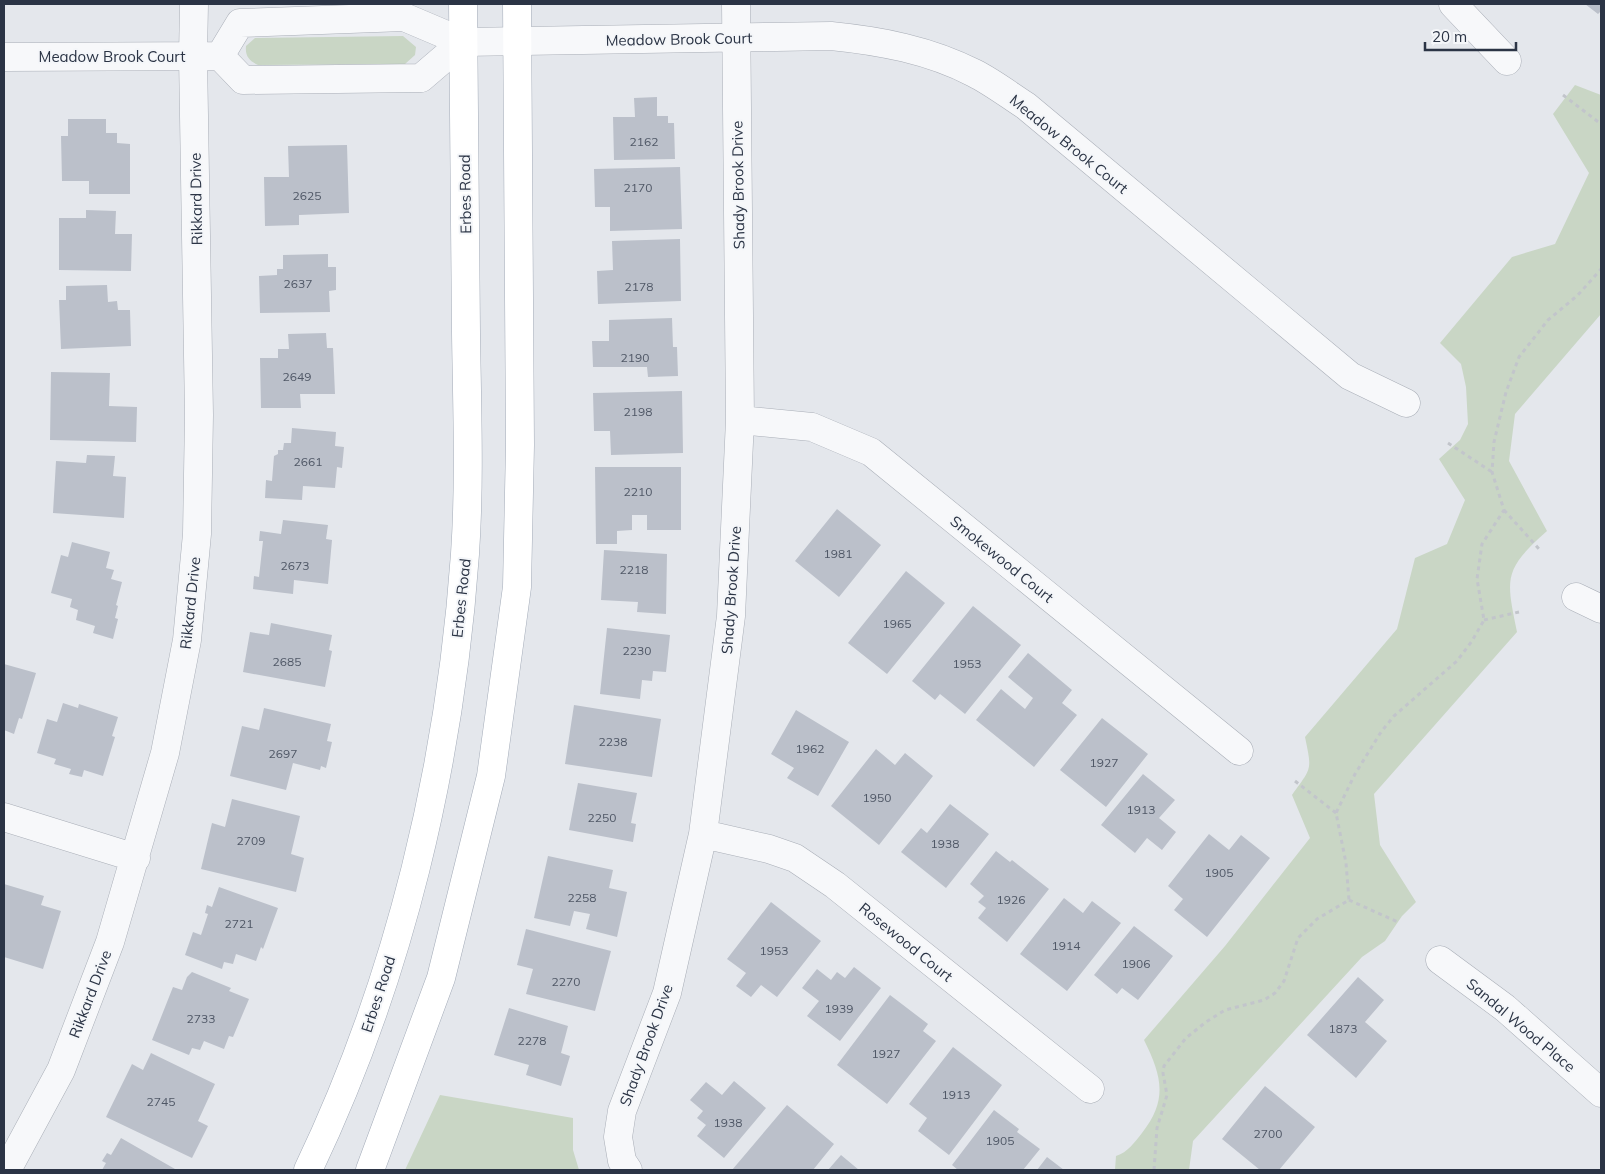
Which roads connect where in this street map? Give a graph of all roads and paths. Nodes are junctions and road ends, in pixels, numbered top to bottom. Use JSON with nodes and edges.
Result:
{"nodes":[{"id":1,"x":194,"y":4,"type":"edge"},
{"id":2,"x":463,"y":4,"type":"edge"},
{"id":3,"x":517,"y":4,"type":"edge"},
{"id":4,"x":736,"y":4,"type":"edge"},
{"id":5,"x":1453,"y":4,"type":"edge"},
{"id":6,"x":736,"y":37,"type":"junction"},
{"id":7,"x":463,"y":42,"type":"junction"},
{"id":8,"x":517,"y":42,"type":"junction"},
{"id":9,"x":4,"y":56,"type":"edge"},
{"id":10,"x":193,"y":56,"type":"junction"},
{"id":11,"x":220,"y":56,"type":"junction"},
{"id":12,"x":1507,"y":60,"type":"dead end"},
{"id":13,"x":1563,"y":96,"type":"dead end"},
{"id":14,"x":1601,"y":124,"type":"edge"},
{"id":15,"x":1601,"y":269,"type":"edge"},
{"id":16,"x":1406,"y":403,"type":"dead end"},
{"id":17,"x":740,"y":420,"type":"junction"},
{"id":18,"x":1448,"y":443,"type":"dead end"},
{"id":19,"x":1492,"y":472,"type":"junction"},
{"id":20,"x":1504,"y":510,"type":"junction"},
{"id":21,"x":1540,"y":550,"type":"dead end"},
{"id":22,"x":1576,"y":598,"type":"dead end"},
{"id":23,"x":1601,"y":609,"type":"edge"},
{"id":24,"x":1519,"y":612,"type":"dead end"},
{"id":25,"x":1484,"y":620,"type":"junction"},
{"id":26,"x":1238,"y":751,"type":"dead end"},
{"id":27,"x":1295,"y":781,"type":"dead end"},
{"id":28,"x":1336,"y":813,"type":"junction"},
{"id":29,"x":4,"y":817,"type":"edge"},
{"id":30,"x":703,"y":834,"type":"junction"},
{"id":31,"x":136,"y":858,"type":"junction"},
{"id":32,"x":1349,"y":900,"type":"junction"},
{"id":33,"x":1400,"y":924,"type":"dead end"},
{"id":34,"x":1440,"y":960,"type":"dead end"},
{"id":35,"x":1090,"y":1089,"type":"dead end"},
{"id":36,"x":1601,"y":1093,"type":"edge"},
{"id":37,"x":625,"y":1166,"type":"edge"},
{"id":38,"x":6,"y":1170,"type":"edge"},
{"id":39,"x":308,"y":1170,"type":"edge"},
{"id":40,"x":370,"y":1170,"type":"edge"},
{"id":41,"x":1154,"y":1170,"type":"edge"}],
"edges":[{"from":1,"to":10,"type":"street","name":"Rikkard Drive"},
{"from":2,"to":7,"type":"main road","name":"Erbes Road"},
{"from":3,"to":8,"type":"main road"},
{"from":4,"to":6,"type":"street","name":"Shady Brook Drive"},
{"from":5,"to":12,"type":"street"},
{"from":6,"to":8,"type":"street","name":"Meadow Brook Court"},
{"from":6,"to":16,"type":"street","name":"Meadow Brook Court"},
{"from":6,"to":17,"type":"street","name":"Shady Brook Drive"},
{"from":7,"to":8,"type":"street","name":"Meadow Brook Court"},
{"from":7,"to":11,"type":"street","name":"Meadow Brook Court"},
{"from":7,"to":11,"type":"street"},
{"from":7,"to":39,"type":"main road","name":"Erbes Road"},
{"from":8,"to":40,"type":"main road"},
{"from":9,"to":10,"type":"street","name":"Meadow Brook Court"},
{"from":10,"to":11,"type":"street","name":"Meadow Brook Court"},
{"from":10,"to":31,"type":"street","name":"Rikkard Drive"},
{"from":13,"to":14,"type":"path"},
{"from":15,"to":19,"type":"path"},
{"from":17,"to":26,"type":"street","name":"Smokewood Court"},
{"from":17,"to":30,"type":"street","name":"Shady Brook Drive"},
{"from":18,"to":19,"type":"path"},
{"from":19,"to":20,"type":"path"},
{"from":20,"to":21,"type":"path"},
{"from":20,"to":25,"type":"path"},
{"from":22,"to":23,"type":"street"},
{"from":24,"to":25,"type":"path"},
{"from":25,"to":28,"type":"path"},
{"from":27,"to":28,"type":"path"},
{"from":28,"to":32,"type":"path"},
{"from":29,"to":31,"type":"street"},
{"from":30,"to":35,"type":"street","name":"Rosewood Court"},
{"from":30,"to":37,"type":"street","name":"Shady Brook Drive"},
{"from":31,"to":38,"type":"street","name":"Rikkard Drive"},
{"from":32,"to":33,"type":"path"},
{"from":32,"to":41,"type":"path"},
{"from":34,"to":36,"type":"street","name":"Sandal Wood Place"}]}
